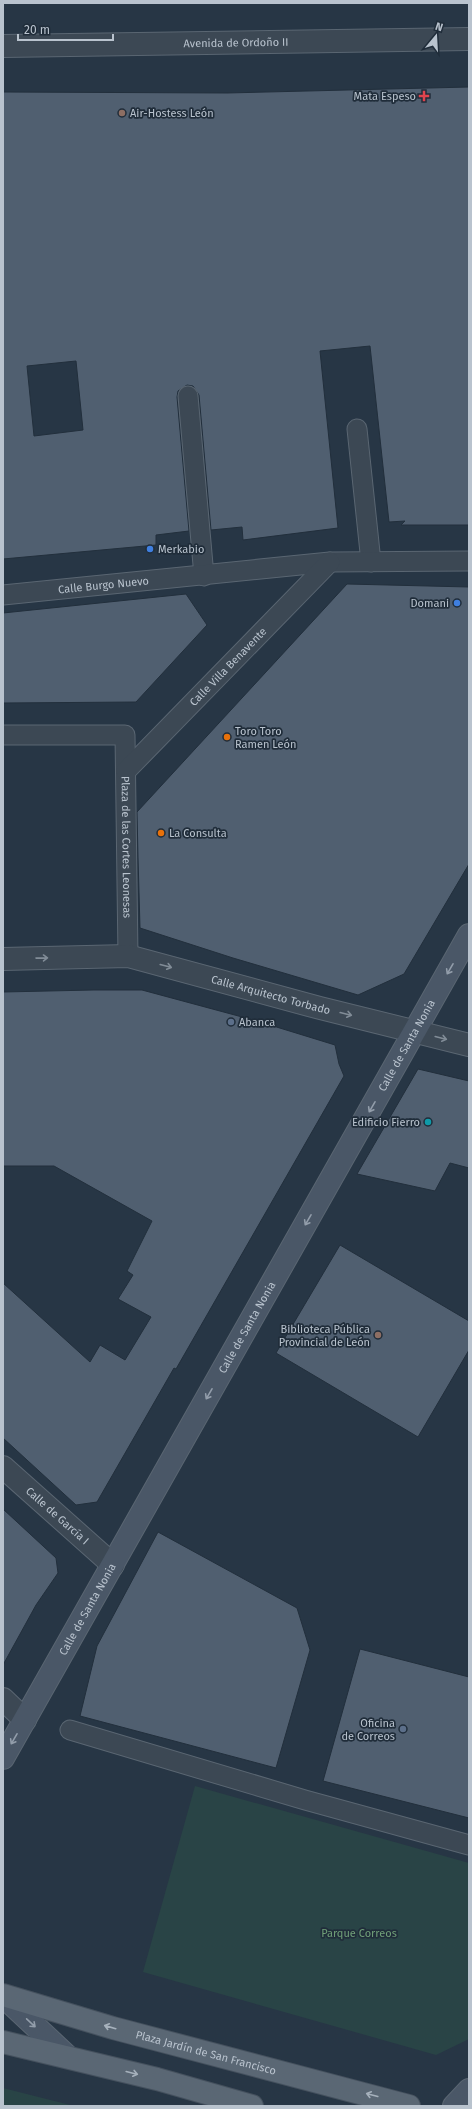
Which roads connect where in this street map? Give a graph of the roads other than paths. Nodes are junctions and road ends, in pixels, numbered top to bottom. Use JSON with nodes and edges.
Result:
{"nodes":[{"id":1,"x":469,"y":39,"type":"edge"},
{"id":2,"x":3,"y":46,"type":"edge"},
{"id":3,"x":188,"y":396,"type":"dead end"},
{"id":4,"x":357,"y":429,"type":"dead end"},
{"id":5,"x":469,"y":561,"type":"edge"},
{"id":6,"x":330,"y":562,"type":"junction"},
{"id":7,"x":371,"y":562,"type":"junction"},
{"id":8,"x":204,"y":576,"type":"junction"},
{"id":9,"x":3,"y":595,"type":"edge"},
{"id":10,"x":3,"y":736,"type":"edge"},
{"id":11,"x":126,"y":771,"type":"junction"},
{"id":12,"x":469,"y":935,"type":"edge"},
{"id":13,"x":128,"y":956,"type":"junction"},
{"id":14,"x":3,"y":959,"type":"edge"},
{"id":15,"x":414,"y":1032,"type":"junction"},
{"id":16,"x":469,"y":1045,"type":"edge"},
{"id":17,"x":3,"y":1467,"type":"edge"},
{"id":18,"x":113,"y":1565,"type":"junction"},
{"id":19,"x":3,"y":1699,"type":"edge"},
{"id":20,"x":25,"y":1720,"type":"junction"},
{"id":21,"x":70,"y":1730,"type":"dead end"},
{"id":22,"x":3,"y":1758,"type":"edge"},
{"id":23,"x":469,"y":1845,"type":"edge"},
{"id":24,"x":3,"y":1996,"type":"edge"},
{"id":25,"x":3,"y":2042,"type":"edge"},
{"id":26,"x":67,"y":2056,"type":"junction"},
{"id":27,"x":469,"y":2090,"type":"edge"},
{"id":28,"x":252,"y":2106,"type":"edge"},
{"id":29,"x":409,"y":2106,"type":"edge"},
{"id":30,"x":454,"y":2106,"type":"edge"}],
"edges":[{"from":1,"to":2,"type":"street","name":"Avenida de Ordoño II"},
{"from":3,"to":8,"type":"street"},
{"from":4,"to":7,"type":"street"},
{"from":5,"to":7,"type":"street","name":"Calle Burgo Nuevo"},
{"from":6,"to":7,"type":"street","name":"Calle Burgo Nuevo"},
{"from":6,"to":8,"type":"street","name":"Calle Burgo Nuevo"},
{"from":6,"to":11,"type":"street","name":"Calle Villa Benavente"},
{"from":8,"to":9,"type":"street","name":"Calle Burgo Nuevo"},
{"from":10,"to":11,"type":"street","name":"Plaza de las Cortes Leonesas"},
{"from":11,"to":13,"type":"street","name":"Plaza de las Cortes Leonesas"},
{"from":12,"to":15,"type":"main road","name":"Calle de Santa Nonia","one_way":true},
{"from":14,"to":13,"type":"street","one_way":true},
{"from":13,"to":15,"type":"street","name":"Calle Arquitecto Torbado","one_way":true},
{"from":15,"to":16,"type":"street","name":"Calle Arquitecto Torbado","one_way":true},
{"from":15,"to":18,"type":"main road","name":"Calle de Santa Nonia","one_way":true},
{"from":17,"to":18,"type":"street","name":"Calle de García I"},
{"from":18,"to":20,"type":"main road","name":"Calle de Santa Nonia"},
{"from":19,"to":20,"type":"street"},
{"from":20,"to":22,"type":"main road","name":"Calle de Santa Nonia","one_way":true},
{"from":21,"to":23,"type":"street"},
{"from":24,"to":26,"type":"main road","name":"Plaza Jardín de San Francisco","one_way":true},
{"from":29,"to":24,"type":"main road","name":"Plaza Jardín de San Francisco","one_way":true},
{"from":25,"to":26,"type":"main road","name":"Plaza Jardín de San Francisco"},
{"from":26,"to":28,"type":"main road","name":"Plaza Jardín de San Francisco","one_way":true},
{"from":27,"to":30,"type":"main road"}]}
